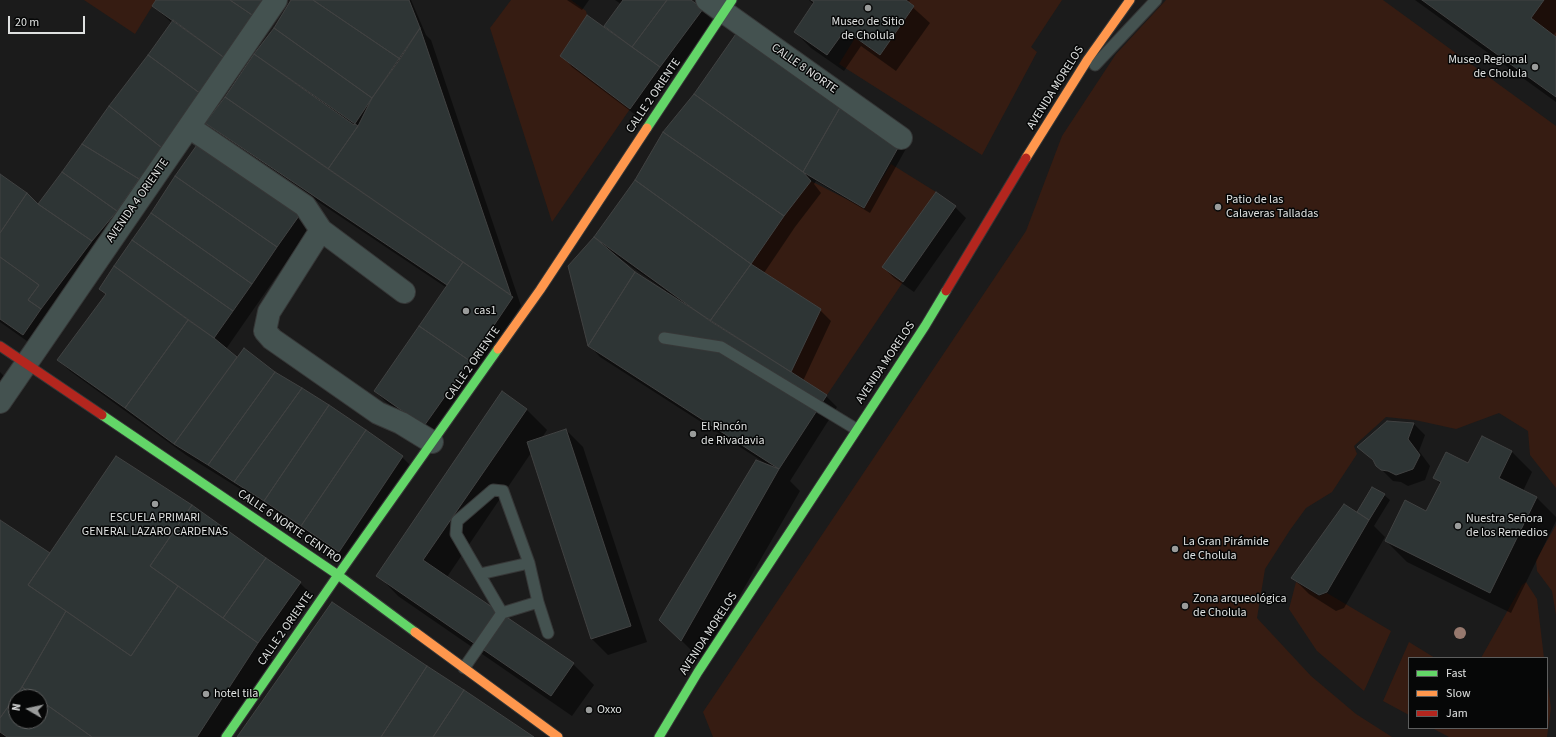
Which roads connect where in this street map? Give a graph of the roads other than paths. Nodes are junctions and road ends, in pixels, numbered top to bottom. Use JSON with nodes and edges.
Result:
{"nodes":[{"id":1,"x":276,"y":0,"type":"edge"},
{"id":2,"x":1130,"y":0,"type":"edge"},
{"id":3,"x":1156,"y":0,"type":"edge"},
{"id":4,"x":721,"y":4,"type":"edge"},
{"id":5,"x":1064,"y":98,"type":"junction"},
{"id":6,"x":189,"y":127,"type":"junction"},
{"id":7,"x":901,"y":138,"type":"dead end"},
{"id":8,"x":321,"y":230,"type":"junction"},
{"id":9,"x":404,"y":292,"type":"dead end"},
{"id":10,"x":664,"y":338,"type":"dead end"},
{"id":11,"x":0,"y":346,"type":"edge"},
{"id":12,"x":26,"y":363,"type":"junction"},
{"id":13,"x":0,"y":402,"type":"edge"},
{"id":14,"x":856,"y":429,"type":"junction"},
{"id":15,"x":432,"y":442,"type":"junction"},
{"id":16,"x":529,"y":563,"type":"junction"},
{"id":17,"x":480,"y":574,"type":"junction"},
{"id":18,"x":338,"y":575,"type":"junction"},
{"id":19,"x":538,"y":602,"type":"junction"},
{"id":20,"x":502,"y":613,"type":"junction"},
{"id":21,"x":548,"y":633,"type":"dead end"},
{"id":22,"x":464,"y":668,"type":"junction"},
{"id":23,"x":226,"y":737,"type":"edge"},
{"id":24,"x":558,"y":737,"type":"edge"},
{"id":25,"x":659,"y":737,"type":"edge"}],
"edges":[{"from":1,"to":6,"type":"street","name":"AVENIDA 4 ORIENTE"},
{"from":2,"to":5,"type":"street","name":"AVENIDA MORELOS"},
{"from":3,"to":5,"type":"lane"},
{"from":4,"to":7,"type":"street","name":"CALLE 8 NORTE"},
{"from":4,"to":15,"type":"street","name":"CALLE 2 ORIENTE"},
{"from":5,"to":14,"type":"street","name":"AVENIDA MORELOS"},
{"from":6,"to":8,"type":"street"},
{"from":6,"to":12,"type":"street","name":"AVENIDA 4 ORIENTE"},
{"from":8,"to":9,"type":"street"},
{"from":8,"to":15,"type":"street"},
{"from":10,"to":14,"type":"lane"},
{"from":11,"to":12,"type":"street","name":"CALLE 6 NORTE CENTRO"},
{"from":12,"to":13,"type":"street","name":"AVENIDA 4 ORIENTE"},
{"from":12,"to":18,"type":"street","name":"CALLE 6 NORTE CENTRO"},
{"from":14,"to":25,"type":"street","name":"AVENIDA MORELOS"},
{"from":15,"to":18,"type":"street","name":"CALLE 2 ORIENTE"},
{"from":16,"to":17,"type":"lane"},
{"from":16,"to":17,"type":"lane"},
{"from":16,"to":19,"type":"lane"},
{"from":17,"to":20,"type":"lane"},
{"from":18,"to":22,"type":"street","name":"CALLE 6 NORTE CENTRO"},
{"from":18,"to":23,"type":"street","name":"CALLE 2 ORIENTE"},
{"from":19,"to":20,"type":"lane"},
{"from":19,"to":21,"type":"lane"},
{"from":20,"to":22,"type":"lane"},
{"from":22,"to":24,"type":"street","name":"CALLE 6 NORTE CENTRO"}]}
